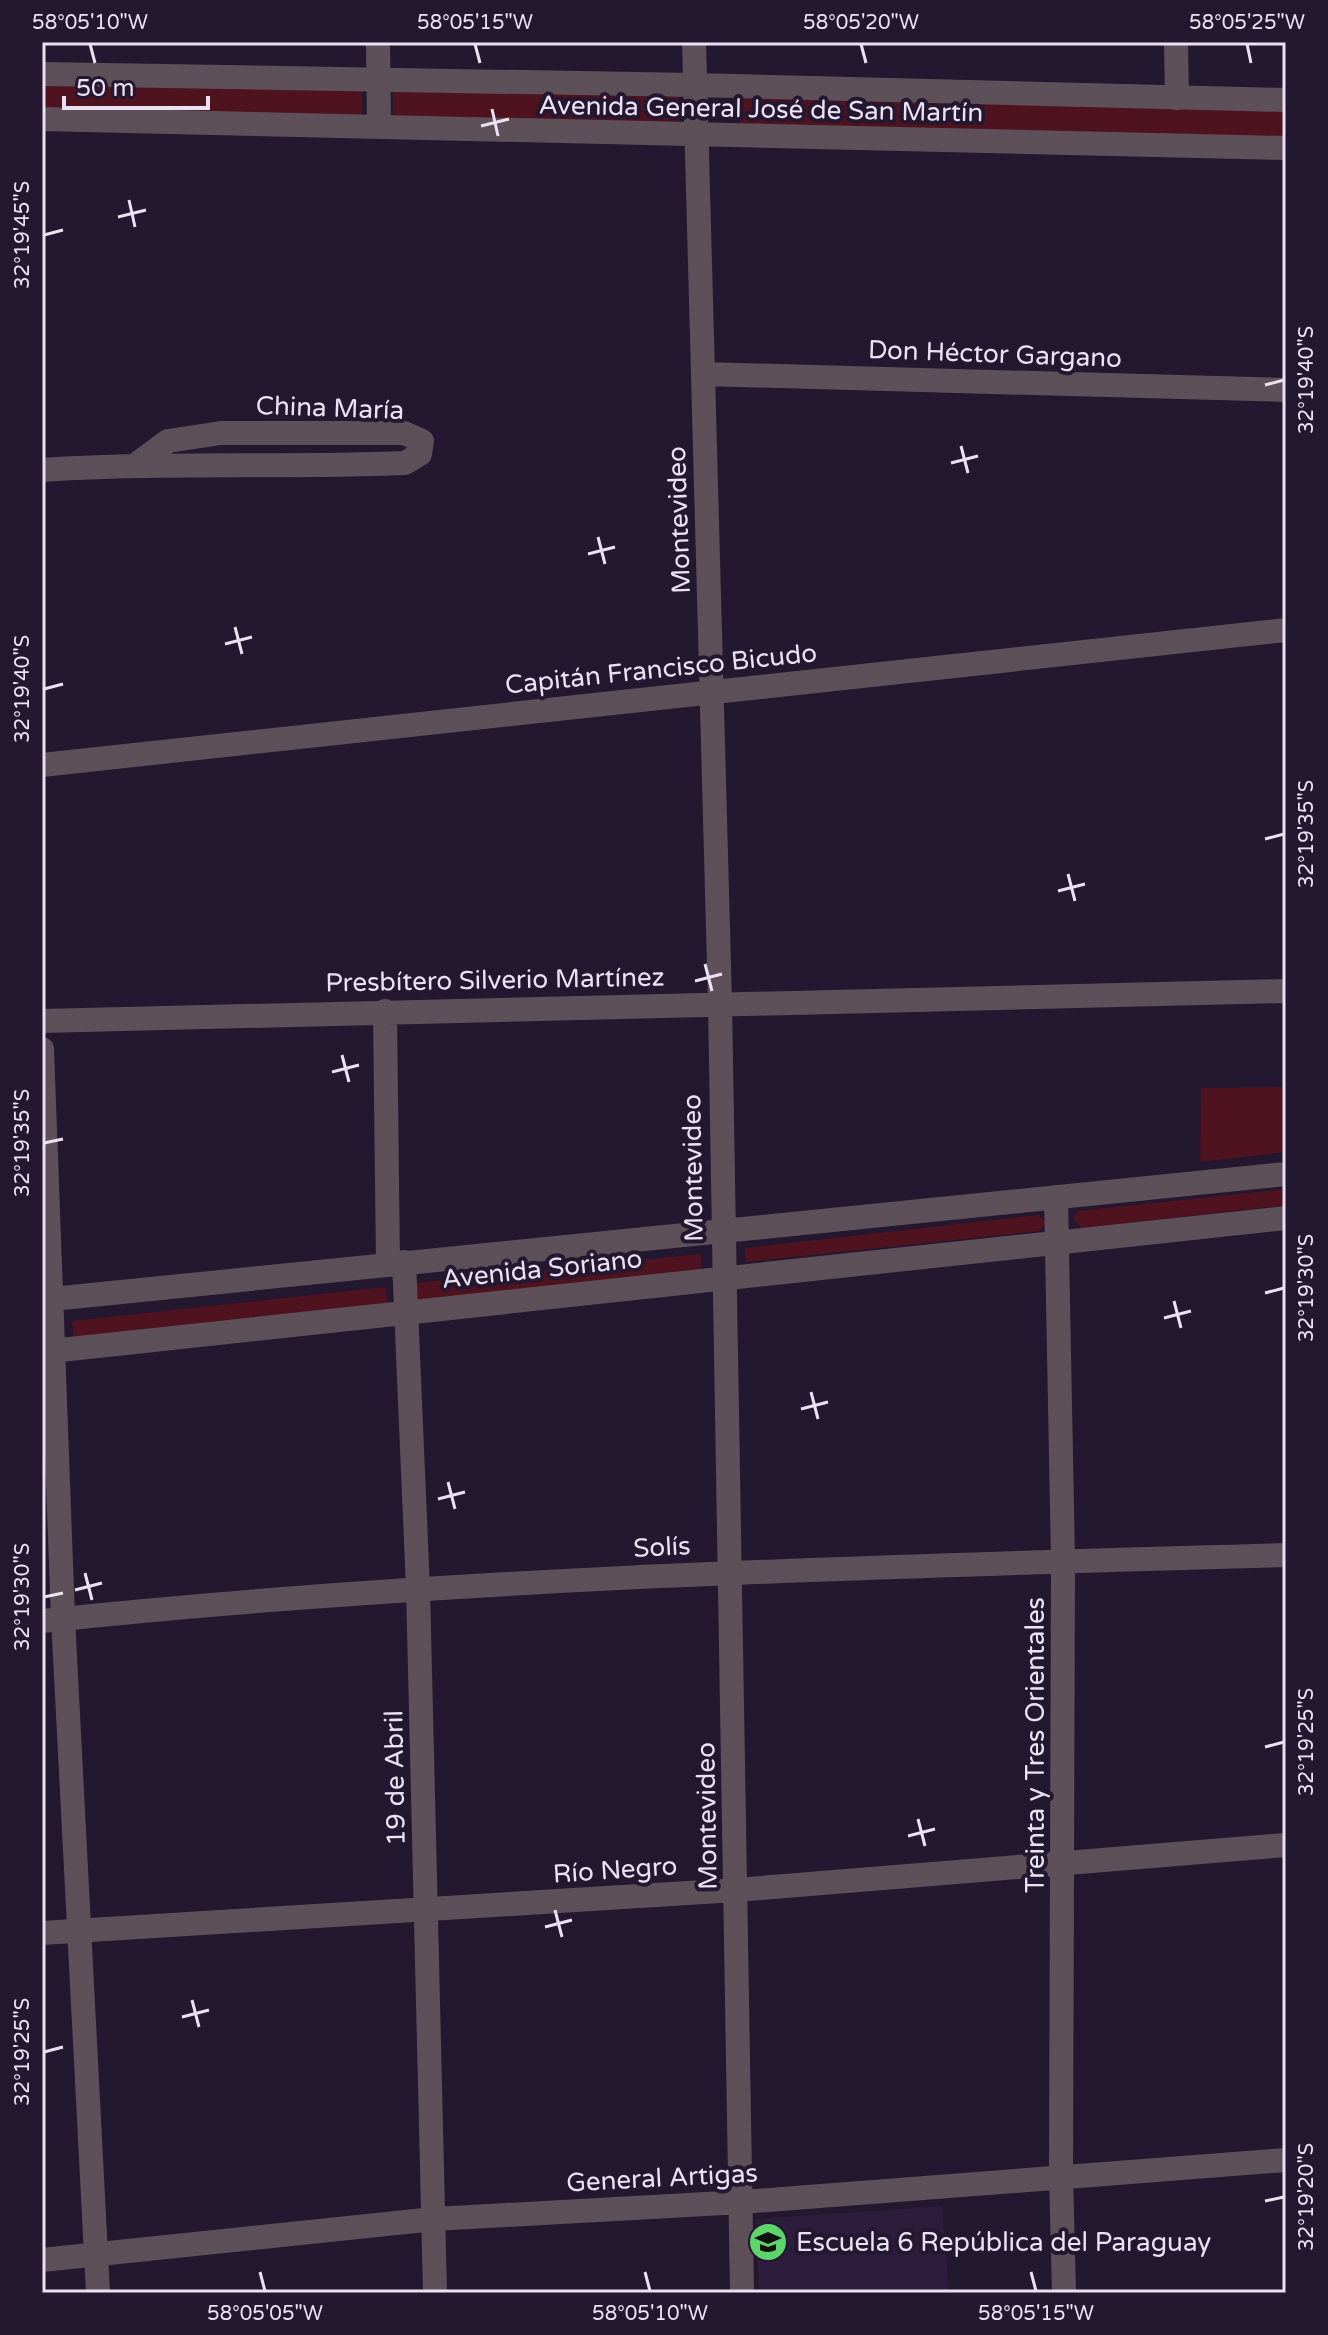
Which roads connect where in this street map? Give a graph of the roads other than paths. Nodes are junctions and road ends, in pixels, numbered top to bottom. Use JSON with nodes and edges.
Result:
{"nodes":[{"id":1,"x":378,"y":42,"type":"edge"},
{"id":2,"x":694,"y":42,"type":"edge"},
{"id":3,"x":1176,"y":42,"type":"edge"},
{"id":4,"x":42,"y":74,"type":"edge"},
{"id":5,"x":378,"y":80,"type":"junction"},
{"id":6,"x":695,"y":85,"type":"junction"},
{"id":7,"x":1177,"y":98,"type":"junction"},
{"id":8,"x":1286,"y":100,"type":"edge"},
{"id":9,"x":42,"y":119,"type":"edge"},
{"id":10,"x":379,"y":127,"type":"junction"},
{"id":11,"x":695,"y":136,"type":"junction"},
{"id":12,"x":1286,"y":148,"type":"edge"},
{"id":13,"x":703,"y":374,"type":"junction"},
{"id":14,"x":1286,"y":390,"type":"edge"},
{"id":15,"x":137,"y":464,"type":"junction"},
{"id":16,"x":42,"y":470,"type":"edge"},
{"id":17,"x":1286,"y":630,"type":"edge"},
{"id":18,"x":712,"y":692,"type":"junction"},
{"id":19,"x":42,"y":765,"type":"edge"},
{"id":20,"x":1286,"y":991,"type":"edge"},
{"id":21,"x":720,"y":1002,"type":"junction"},
{"id":22,"x":385,"y":1011,"type":"junction"},
{"id":23,"x":42,"y":1021,"type":"edge"},
{"id":24,"x":42,"y":1049,"type":"edge"},
{"id":25,"x":44,"y":1126,"type":"edge"},
{"id":26,"x":1286,"y":1174,"type":"edge"},
{"id":27,"x":1056,"y":1197,"type":"junction"},
{"id":28,"x":1286,"y":1218,"type":"edge"},
{"id":29,"x":721,"y":1232,"type":"junction"},
{"id":30,"x":1057,"y":1243,"type":"junction"},
{"id":31,"x":396,"y":1262,"type":"junction"},
{"id":32,"x":722,"y":1278,"type":"junction"},
{"id":33,"x":46,"y":1300,"type":"edge"},
{"id":34,"x":407,"y":1312,"type":"junction"},
{"id":35,"x":47,"y":1351,"type":"edge"},
{"id":36,"x":1286,"y":1555,"type":"edge"},
{"id":37,"x":1063,"y":1561,"type":"junction"},
{"id":38,"x":731,"y":1571,"type":"junction"},
{"id":39,"x":418,"y":1588,"type":"junction"},
{"id":40,"x":52,"y":1620,"type":"edge"},
{"id":41,"x":1286,"y":1845,"type":"edge"},
{"id":42,"x":1064,"y":1865,"type":"junction"},
{"id":43,"x":736,"y":1890,"type":"junction"},
{"id":44,"x":427,"y":1910,"type":"junction"},
{"id":45,"x":80,"y":1930,"type":"junction"},
{"id":46,"x":42,"y":1933,"type":"edge"},
{"id":47,"x":1286,"y":2160,"type":"edge"},
{"id":48,"x":1061,"y":2175,"type":"junction"},
{"id":49,"x":742,"y":2202,"type":"junction"},
{"id":50,"x":434,"y":2219,"type":"junction"},
{"id":51,"x":96,"y":2255,"type":"junction"},
{"id":52,"x":42,"y":2260,"type":"edge"},
{"id":53,"x":98,"y":2293,"type":"edge"},
{"id":54,"x":435,"y":2293,"type":"edge"},
{"id":55,"x":742,"y":2293,"type":"edge"},
{"id":56,"x":1064,"y":2293,"type":"edge"}],
"edges":[{"from":1,"to":5,"type":"street"},
{"from":2,"to":6,"type":"street","name":"Montevideo"},
{"from":3,"to":7,"type":"street"},
{"from":4,"to":5,"type":"street","name":"Avenida General José de San Martín"},
{"from":5,"to":6,"type":"street","name":"Avenida General José de San Martín"},
{"from":5,"to":10,"type":"street"},
{"from":6,"to":7,"type":"street","name":"Avenida General José de San Martín"},
{"from":6,"to":11,"type":"street","name":"Montevideo"},
{"from":7,"to":8,"type":"street","name":"Avenida General José de San Martín"},
{"from":9,"to":10,"type":"street","name":"Avenida General José de San Martín"},
{"from":10,"to":11,"type":"street","name":"Avenida General José de San Martín"},
{"from":11,"to":12,"type":"street","name":"Avenida General José de San Martín"},
{"from":11,"to":13,"type":"street","name":"Montevideo"},
{"from":13,"to":14,"type":"street","name":"Don Héctor Gargano"},
{"from":13,"to":18,"type":"street","name":"Montevideo"},
{"from":15,"to":15,"type":"street","name":"China María"},
{"from":15,"to":16,"type":"street","name":"China María"},
{"from":17,"to":18,"type":"street","name":"Capitán Francisco Bicudo"},
{"from":18,"to":19,"type":"street","name":"Capitán Francisco Bicudo"},
{"from":18,"to":21,"type":"street","name":"Montevideo"},
{"from":20,"to":21,"type":"street","name":"Presbítero Silverio Martínez"},
{"from":21,"to":22,"type":"street","name":"Presbítero Silverio Martínez"},
{"from":21,"to":29,"type":"street","name":"Montevideo"},
{"from":22,"to":23,"type":"street","name":"Presbítero Silverio Martínez"},
{"from":22,"to":31,"type":"street","name":"19 de Abril"},
{"from":24,"to":25,"type":"street"},
{"from":25,"to":33,"type":"street"},
{"from":26,"to":27,"type":"street","name":"Avenida Soriano"},
{"from":27,"to":29,"type":"street","name":"Avenida Soriano"},
{"from":27,"to":30,"type":"street","name":"Treinta y Tres Orientales"},
{"from":28,"to":30,"type":"street","name":"Avenida Soriano"},
{"from":29,"to":31,"type":"street","name":"Avenida Soriano"},
{"from":29,"to":32,"type":"street","name":"Montevideo"},
{"from":30,"to":32,"type":"street","name":"Avenida Soriano"},
{"from":30,"to":37,"type":"street","name":"Treinta y Tres Orientales"},
{"from":31,"to":33,"type":"street","name":"Avenida Soriano"},
{"from":31,"to":34,"type":"street","name":"19 de Abril"},
{"from":32,"to":34,"type":"street","name":"Avenida Soriano"},
{"from":32,"to":38,"type":"street","name":"Montevideo"},
{"from":33,"to":35,"type":"street"},
{"from":34,"to":35,"type":"street","name":"Avenida Soriano"},
{"from":34,"to":39,"type":"street","name":"19 de Abril"},
{"from":35,"to":40,"type":"street"},
{"from":36,"to":37,"type":"street","name":"Solís"},
{"from":37,"to":38,"type":"street","name":"Solís"},
{"from":37,"to":42,"type":"street","name":"Treinta y Tres Orientales"},
{"from":38,"to":39,"type":"street","name":"Solís"},
{"from":38,"to":43,"type":"street","name":"Montevideo"},
{"from":39,"to":40,"type":"street","name":"Solís"},
{"from":39,"to":44,"type":"street","name":"19 de Abril"},
{"from":40,"to":45,"type":"street"},
{"from":41,"to":42,"type":"street","name":"Río Negro"},
{"from":42,"to":43,"type":"street","name":"Río Negro"},
{"from":42,"to":48,"type":"street","name":"Treinta y Tres Orientales"},
{"from":43,"to":44,"type":"street","name":"Río Negro"},
{"from":43,"to":49,"type":"street","name":"Montevideo"},
{"from":44,"to":45,"type":"street","name":"Río Negro"},
{"from":44,"to":50,"type":"street","name":"19 de Abril"},
{"from":45,"to":46,"type":"street","name":"Río Negro"},
{"from":45,"to":51,"type":"street"},
{"from":47,"to":48,"type":"street","name":"General Artigas"},
{"from":48,"to":49,"type":"street","name":"General Artigas"},
{"from":48,"to":56,"type":"street","name":"Treinta y Tres Orientales"},
{"from":49,"to":50,"type":"street","name":"General Artigas"},
{"from":49,"to":55,"type":"street","name":"Montevideo"},
{"from":50,"to":51,"type":"street","name":"General Artigas"},
{"from":50,"to":54,"type":"street","name":"19 de Abril"},
{"from":51,"to":52,"type":"street","name":"General Artigas"},
{"from":51,"to":53,"type":"street"}]}
